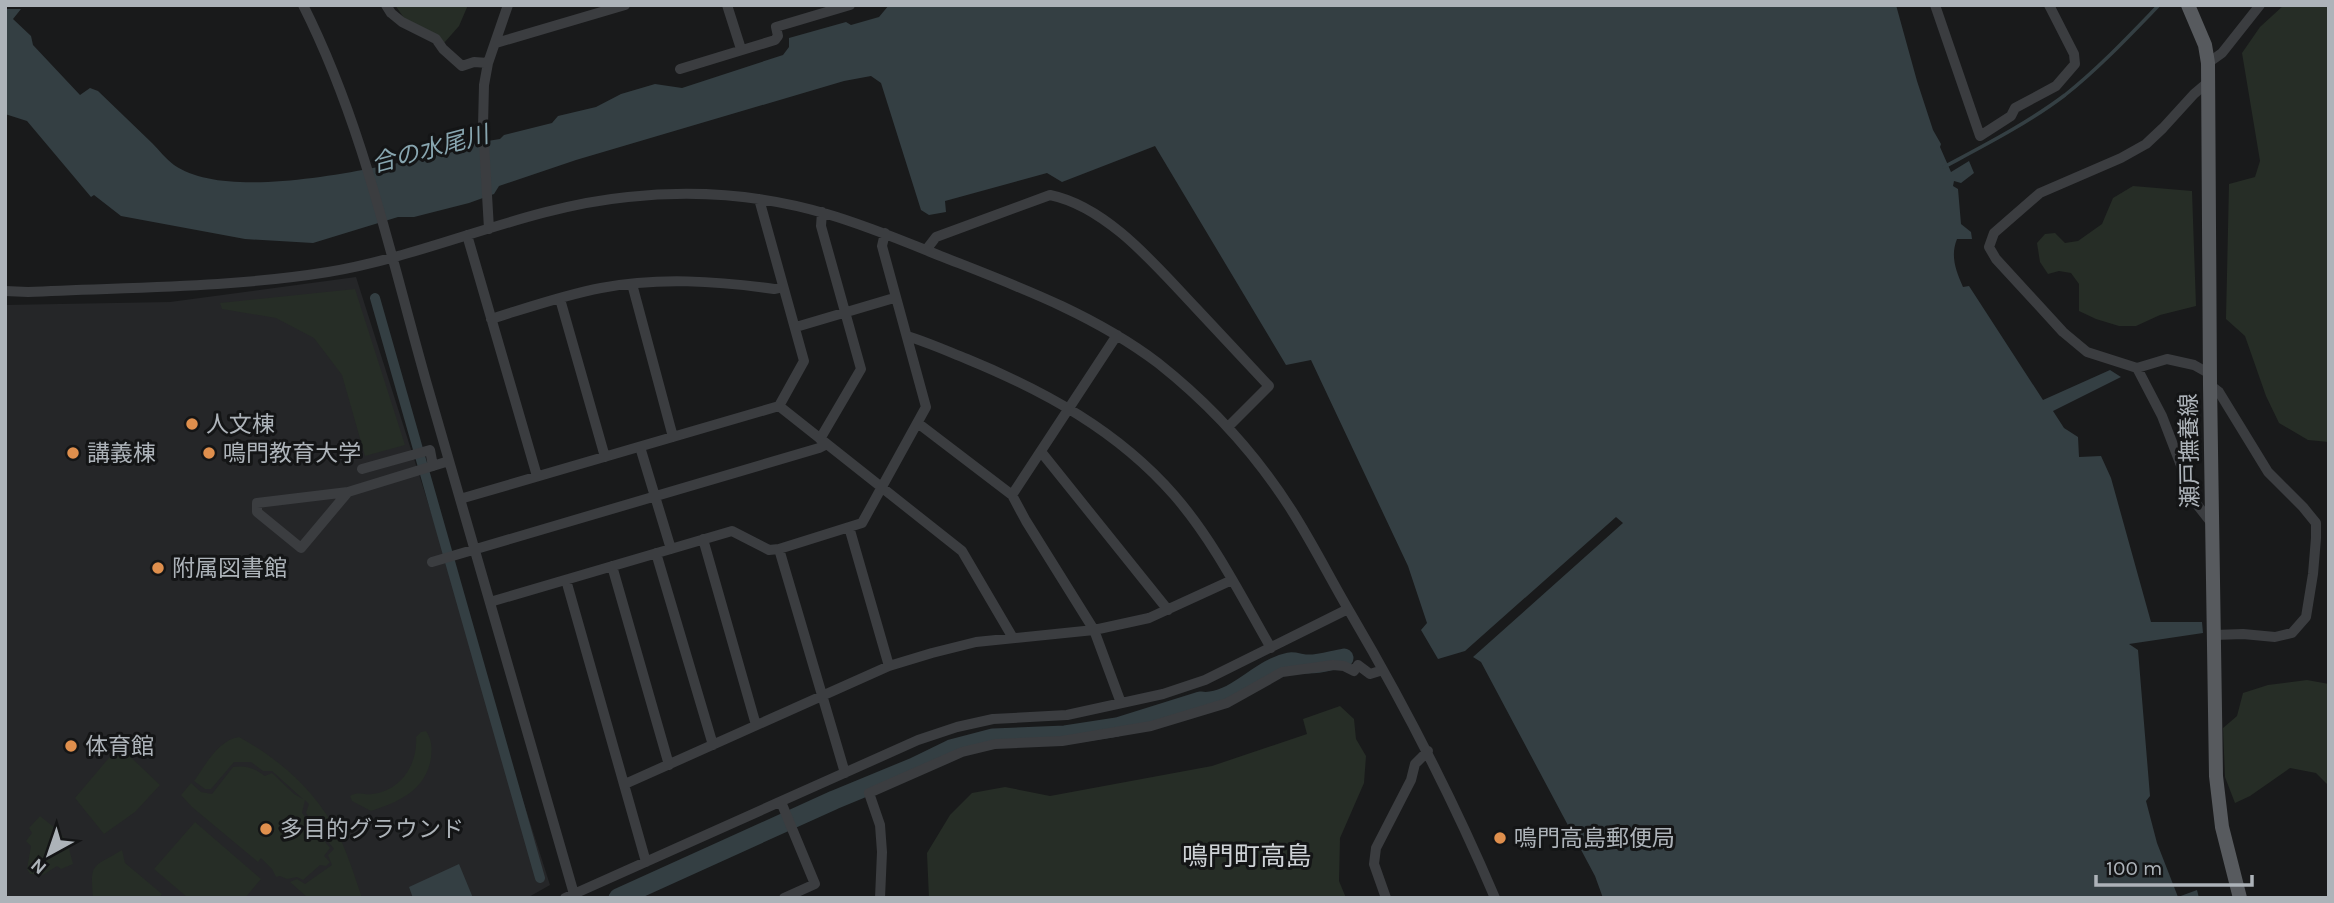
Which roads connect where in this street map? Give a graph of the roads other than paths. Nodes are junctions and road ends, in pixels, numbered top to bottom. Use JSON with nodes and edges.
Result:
{"nodes":[{"id":1,"x":303,"y":5,"type":"edge"},
{"id":2,"x":386,"y":5,"type":"edge"},
{"id":3,"x":508,"y":5,"type":"edge"},
{"id":4,"x":625,"y":5,"type":"edge"},
{"id":5,"x":727,"y":5,"type":"edge"},
{"id":6,"x":801,"y":5,"type":"edge"},
{"id":7,"x":850,"y":5,"type":"edge"},
{"id":8,"x":1935,"y":5,"type":"edge"},
{"id":9,"x":2049,"y":5,"type":"edge"},
{"id":10,"x":2188,"y":5,"type":"edge"},
{"id":11,"x":2260,"y":5,"type":"edge"},
{"id":12,"x":805,"y":18,"type":"junction"},
{"id":13,"x":496,"y":43,"type":"junction"},
{"id":14,"x":741,"y":49,"type":"junction"},
{"id":15,"x":2208,"y":63,"type":"junction"},
{"id":16,"x":488,"y":64,"type":"junction"},
{"id":17,"x":681,"y":68,"type":"dead end"},
{"id":18,"x":2207,"y":83,"type":"junction"},
{"id":19,"x":759,"y":199,"type":"junction"},
{"id":20,"x":822,"y":212,"type":"junction"},
{"id":21,"x":489,"y":229,"type":"junction"},
{"id":22,"x":885,"y":233,"type":"junction"},
{"id":23,"x":467,"y":235,"type":"junction"},
{"id":24,"x":926,"y":250,"type":"junction"},
{"id":25,"x":391,"y":257,"type":"junction"},
{"id":26,"x":632,"y":284,"type":"junction"},
{"id":27,"x":783,"y":287,"type":"junction"},
{"id":28,"x":5,"y":291,"type":"edge"},
{"id":29,"x":894,"y":298,"type":"junction"},
{"id":30,"x":560,"y":299,"type":"junction"},
{"id":31,"x":844,"y":312,"type":"junction"},
{"id":32,"x":491,"y":319,"type":"junction"},
{"id":33,"x":796,"y":327,"type":"junction"},
{"id":34,"x":1117,"y":335,"type":"junction"},
{"id":35,"x":907,"y":336,"type":"junction"},
{"id":36,"x":2137,"y":368,"type":"junction"},
{"id":37,"x":2210,"y":380,"type":"junction"},
{"id":38,"x":779,"y":406,"type":"junction"},
{"id":39,"x":1071,"y":408,"type":"junction"},
{"id":40,"x":919,"y":424,"type":"junction"},
{"id":41,"x":1228,"y":427,"type":"junction"},
{"id":42,"x":673,"y":437,"type":"junction"},
{"id":43,"x":824,"y":441,"type":"junction"},
{"id":44,"x":640,"y":447,"type":"junction"},
{"id":45,"x":1042,"y":453,"type":"junction"},
{"id":46,"x":605,"y":457,"type":"junction"},
{"id":47,"x":449,"y":461,"type":"junction"},
{"id":48,"x":432,"y":467,"type":"junction"},
{"id":49,"x":362,"y":469,"type":"dead end"},
{"id":50,"x":537,"y":476,"type":"junction"},
{"id":51,"x":883,"y":487,"type":"junction"},
{"id":52,"x":348,"y":492,"type":"junction"},
{"id":53,"x":1012,"y":495,"type":"junction"},
{"id":54,"x":656,"y":497,"type":"junction"},
{"id":55,"x":460,"y":499,"type":"junction"},
{"id":56,"x":2213,"y":525,"type":"junction"},
{"id":57,"x":849,"y":527,"type":"junction"},
{"id":58,"x":703,"y":539,"type":"junction"},
{"id":59,"x":671,"y":549,"type":"junction"},
{"id":60,"x":779,"y":549,"type":"junction"},
{"id":61,"x":474,"y":550,"type":"junction"},
{"id":62,"x":656,"y":553,"type":"junction"},
{"id":63,"x":436,"y":561,"type":"dead end"},
{"id":64,"x":612,"y":566,"type":"junction"},
{"id":65,"x":566,"y":580,"type":"junction"},
{"id":66,"x":1232,"y":580,"type":"junction"},
{"id":67,"x":489,"y":601,"type":"junction"},
{"id":68,"x":1348,"y":609,"type":"junction"},
{"id":69,"x":1168,"y":610,"type":"junction"},
{"id":70,"x":1094,"y":629,"type":"junction"},
{"id":71,"x":2214,"y":635,"type":"junction"},
{"id":72,"x":1013,"y":638,"type":"junction"},
{"id":73,"x":1271,"y":648,"type":"junction"},
{"id":74,"x":889,"y":666,"type":"junction"},
{"id":75,"x":1382,"y":668,"type":"junction"},
{"id":76,"x":821,"y":697,"type":"junction"},
{"id":77,"x":1121,"y":703,"type":"junction"},
{"id":78,"x":756,"y":725,"type":"junction"},
{"id":79,"x":713,"y":745,"type":"junction"},
{"id":80,"x":1428,"y":751,"type":"junction"},
{"id":81,"x":669,"y":765,"type":"junction"},
{"id":82,"x":845,"y":773,"type":"junction"},
{"id":83,"x":625,"y":784,"type":"junction"},
{"id":84,"x":781,"y":802,"type":"junction"},
{"id":85,"x":646,"y":862,"type":"junction"},
{"id":86,"x":569,"y":896,"type":"edge"},
{"id":87,"x":784,"y":898,"type":"edge"},
{"id":88,"x":880,"y":898,"type":"edge"},
{"id":89,"x":1386,"y":898,"type":"edge"},
{"id":90,"x":1495,"y":898,"type":"edge"},
{"id":91,"x":2240,"y":898,"type":"edge"}],
"edges":[{"from":1,"to":25,"type":"street"},
{"from":2,"to":16,"type":"street"},
{"from":3,"to":13,"type":"street"},
{"from":4,"to":13,"type":"street"},
{"from":5,"to":14,"type":"street"},
{"from":6,"to":12,"type":"street"},
{"from":7,"to":12,"type":"street"},
{"from":8,"to":9,"type":"street"},
{"from":10,"to":15,"type":"main road","name":"瀬戸撫養線"},
{"from":11,"to":15,"type":"street"},
{"from":12,"to":14,"type":"street"},
{"from":13,"to":16,"type":"street"},
{"from":14,"to":17,"type":"street"},
{"from":15,"to":18,"type":"main road","name":"瀬戸撫養線"},
{"from":16,"to":21,"type":"street"},
{"from":18,"to":36,"type":"street"},
{"from":18,"to":37,"type":"main road","name":"瀬戸撫養線"},
{"from":19,"to":20,"type":"street"},
{"from":19,"to":21,"type":"street"},
{"from":19,"to":27,"type":"street"},
{"from":20,"to":22,"type":"street"},
{"from":20,"to":31,"type":"street"},
{"from":21,"to":23,"type":"street"},
{"from":22,"to":24,"type":"street"},
{"from":22,"to":29,"type":"street"},
{"from":23,"to":25,"type":"street"},
{"from":23,"to":32,"type":"street"},
{"from":24,"to":34,"type":"street"},
{"from":24,"to":41,"type":"street"},
{"from":25,"to":28,"type":"street"},
{"from":25,"to":47,"type":"street"},
{"from":26,"to":27,"type":"street"},
{"from":26,"to":30,"type":"street"},
{"from":26,"to":42,"type":"street"},
{"from":27,"to":33,"type":"street"},
{"from":29,"to":31,"type":"street"},
{"from":29,"to":35,"type":"street"},
{"from":30,"to":32,"type":"street"},
{"from":30,"to":46,"type":"street"},
{"from":31,"to":33,"type":"street"},
{"from":31,"to":43,"type":"street"},
{"from":32,"to":50,"type":"street"},
{"from":33,"to":38,"type":"street"},
{"from":34,"to":39,"type":"street"},
{"from":34,"to":41,"type":"street"},
{"from":35,"to":39,"type":"street"},
{"from":35,"to":40,"type":"street"},
{"from":36,"to":37,"type":"street"},
{"from":36,"to":56,"type":"street"},
{"from":37,"to":56,"type":"main road","name":"瀬戸撫養線"},
{"from":37,"to":71,"type":"street"},
{"from":38,"to":42,"type":"street"},
{"from":38,"to":43,"type":"street"},
{"from":39,"to":45,"type":"street"},
{"from":39,"to":66,"type":"street"},
{"from":40,"to":51,"type":"street"},
{"from":40,"to":53,"type":"street"},
{"from":41,"to":68,"type":"street"},
{"from":42,"to":44,"type":"street"},
{"from":43,"to":51,"type":"street"},
{"from":43,"to":54,"type":"street"},
{"from":44,"to":46,"type":"street"},
{"from":44,"to":54,"type":"street"},
{"from":45,"to":53,"type":"street"},
{"from":45,"to":69,"type":"street"},
{"from":46,"to":50,"type":"street"},
{"from":47,"to":48,"type":"street"},
{"from":47,"to":55,"type":"street"},
{"from":48,"to":49,"type":"street"},
{"from":48,"to":52,"type":"street"},
{"from":50,"to":55,"type":"street"},
{"from":51,"to":57,"type":"street"},
{"from":51,"to":72,"type":"street"},
{"from":52,"to":52,"type":"street"},
{"from":53,"to":70,"type":"street"},
{"from":54,"to":59,"type":"street"},
{"from":54,"to":61,"type":"street"},
{"from":55,"to":61,"type":"street"},
{"from":56,"to":71,"type":"main road","name":"瀬戸撫養線"},
{"from":57,"to":60,"type":"street"},
{"from":57,"to":74,"type":"street"},
{"from":58,"to":59,"type":"street"},
{"from":58,"to":60,"type":"street"},
{"from":58,"to":78,"type":"street"},
{"from":59,"to":62,"type":"street"},
{"from":60,"to":76,"type":"street"},
{"from":61,"to":63,"type":"street"},
{"from":61,"to":67,"type":"street"},
{"from":62,"to":64,"type":"street"},
{"from":62,"to":79,"type":"street"},
{"from":64,"to":65,"type":"street"},
{"from":64,"to":81,"type":"street"},
{"from":65,"to":67,"type":"street"},
{"from":65,"to":83,"type":"street"},
{"from":66,"to":69,"type":"street"},
{"from":66,"to":73,"type":"street"},
{"from":67,"to":86,"type":"street"},
{"from":68,"to":73,"type":"street"},
{"from":68,"to":75,"type":"street"},
{"from":69,"to":70,"type":"street"},
{"from":70,"to":72,"type":"street"},
{"from":70,"to":77,"type":"street"},
{"from":71,"to":91,"type":"main road","name":"瀬戸撫養線"},
{"from":72,"to":74,"type":"street"},
{"from":73,"to":77,"type":"street"},
{"from":74,"to":76,"type":"street"},
{"from":75,"to":80,"type":"street"},
{"from":75,"to":88,"type":"street"},
{"from":76,"to":78,"type":"street"},
{"from":76,"to":82,"type":"street"},
{"from":77,"to":82,"type":"street"},
{"from":78,"to":79,"type":"street"},
{"from":79,"to":81,"type":"street"},
{"from":80,"to":89,"type":"street"},
{"from":80,"to":90,"type":"street"},
{"from":81,"to":83,"type":"street"},
{"from":82,"to":84,"type":"street"},
{"from":83,"to":85,"type":"street"},
{"from":84,"to":85,"type":"street"},
{"from":84,"to":87,"type":"street"},
{"from":85,"to":86,"type":"street"}]}
